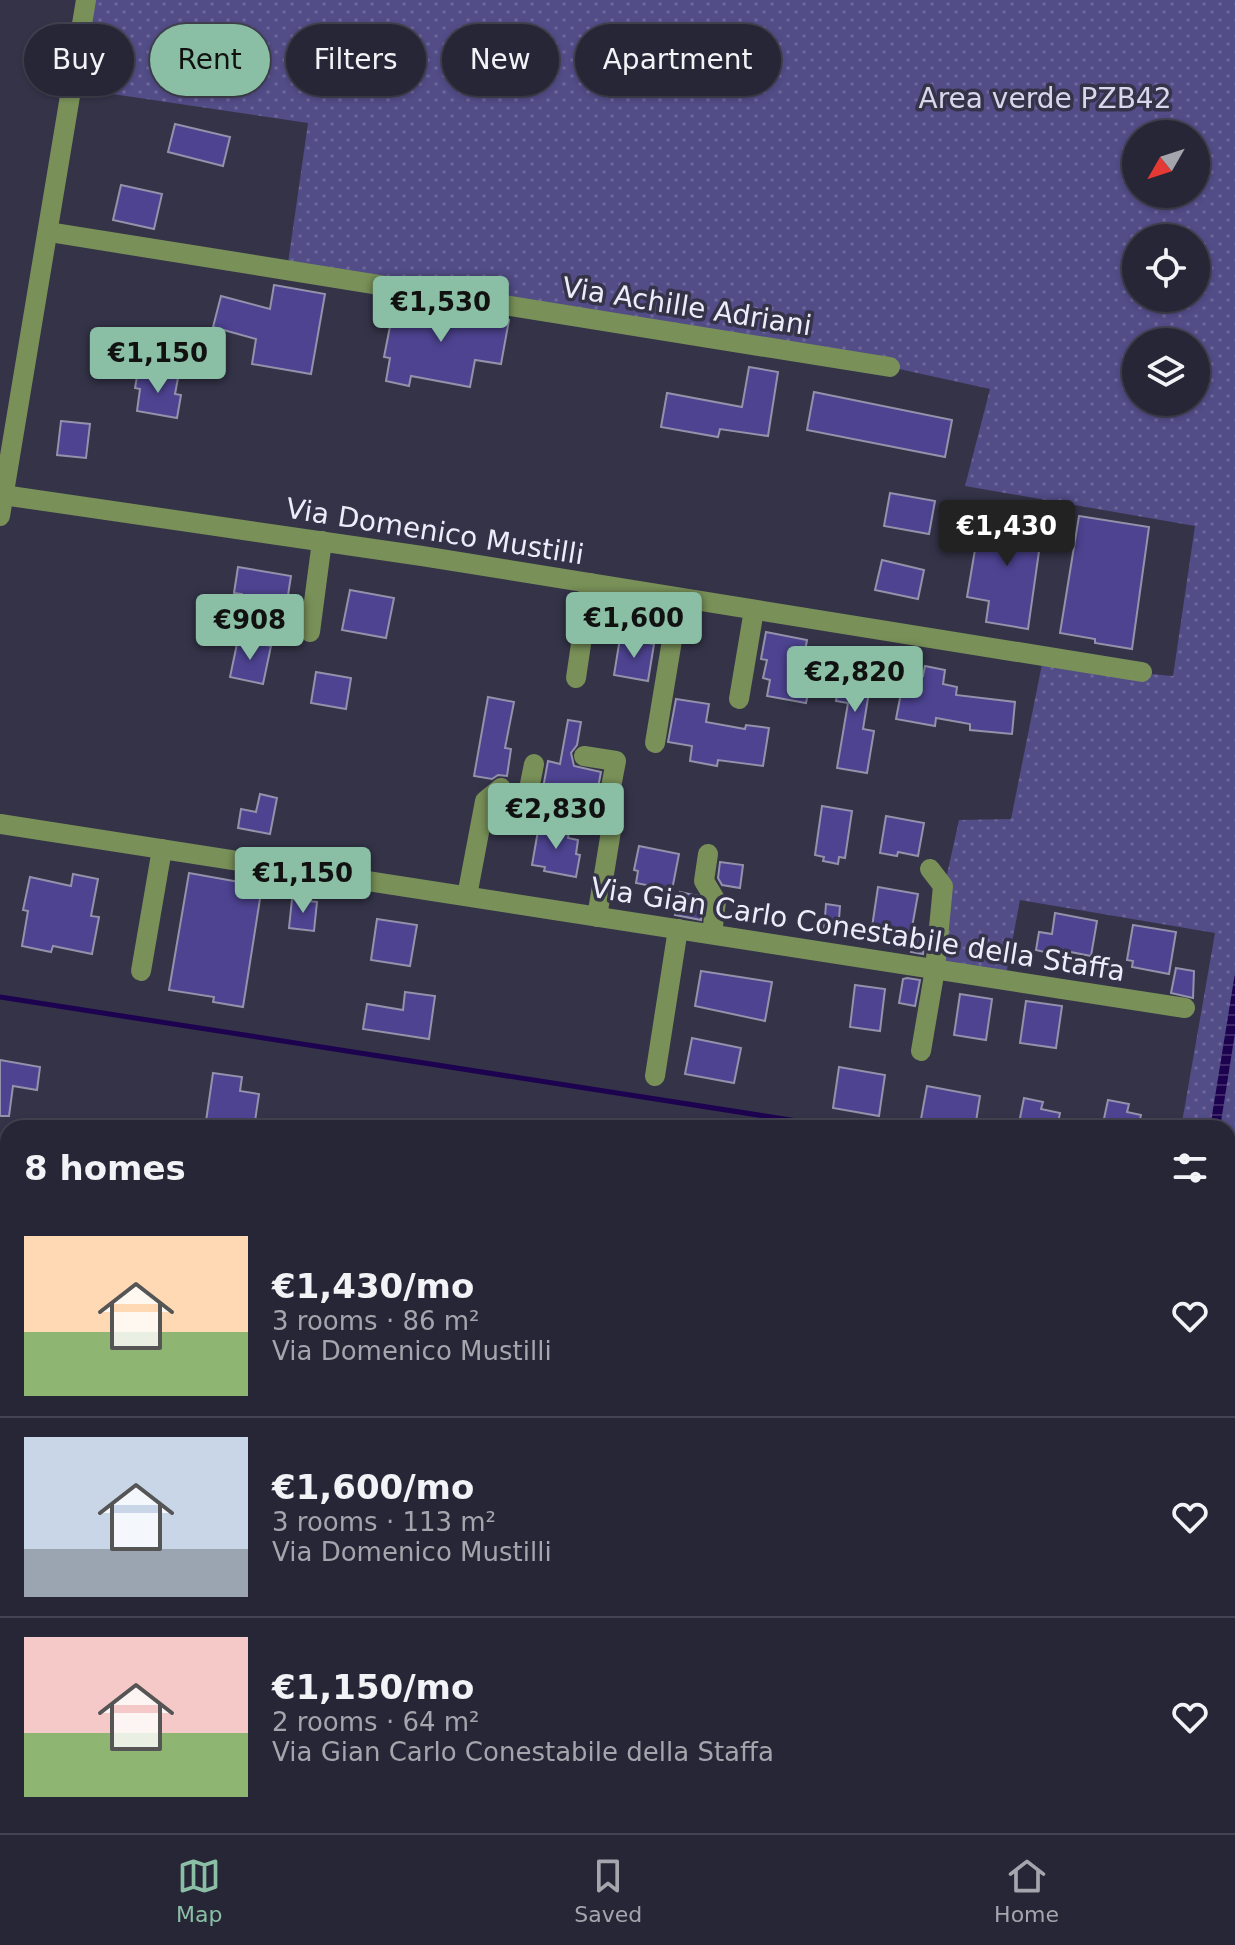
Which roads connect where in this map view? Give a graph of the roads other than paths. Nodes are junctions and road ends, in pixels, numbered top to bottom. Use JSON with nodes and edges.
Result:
{"nodes":[{"id":1,"x":86,"y":0,"type":"edge"},
{"id":2,"x":49,"y":232,"type":"junction"},
{"id":3,"x":890,"y":367,"type":"dead end"},
{"id":4,"x":3,"y":495,"type":"junction"},
{"id":5,"x":0,"y":516,"type":"edge"},
{"id":6,"x":322,"y":541,"type":"junction"},
{"id":7,"x":590,"y":583,"type":"junction"},
{"id":8,"x":679,"y":598,"type":"junction"},
{"id":9,"x":754,"y":610,"type":"junction"},
{"id":10,"x":310,"y":632,"type":"dead end"},
{"id":11,"x":1142,"y":672,"type":"dead end"},
{"id":12,"x":576,"y":678,"type":"dead end"},
{"id":13,"x":739,"y":699,"type":"dead end"},
{"id":14,"x":655,"y":743,"type":"dead end"},
{"id":15,"x":584,"y":756,"type":"dead end"},
{"id":16,"x":534,"y":764,"type":"dead end"},
{"id":17,"x":501,"y":788,"type":"dead end"},
{"id":18,"x":0,"y":824,"type":"edge"},
{"id":19,"x":604,"y":824,"type":"junction"},
{"id":20,"x":162,"y":849,"type":"junction"},
{"id":21,"x":708,"y":854,"type":"dead end"},
{"id":22,"x":930,"y":869,"type":"dead end"},
{"id":23,"x":467,"y":896,"type":"junction"},
{"id":24,"x":597,"y":917,"type":"junction"},
{"id":25,"x":678,"y":929,"type":"junction"},
{"id":26,"x":712,"y":934,"type":"junction"},
{"id":27,"x":935,"y":969,"type":"junction"},
{"id":28,"x":141,"y":971,"type":"dead end"},
{"id":29,"x":1185,"y":1008,"type":"dead end"},
{"id":30,"x":921,"y":1051,"type":"dead end"},
{"id":31,"x":655,"y":1076,"type":"dead end"}],
"edges":[{"from":1,"to":2,"type":"street"},
{"from":2,"to":3,"type":"street","name":"Via Achille Adriani"},
{"from":2,"to":4,"type":"street"},
{"from":4,"to":5,"type":"street"},
{"from":4,"to":6,"type":"street","name":"Via Domenico Mustilli"},
{"from":6,"to":7,"type":"street","name":"Via Domenico Mustilli"},
{"from":6,"to":10,"type":"street"},
{"from":7,"to":8,"type":"street","name":"Via Domenico Mustilli"},
{"from":7,"to":12,"type":"street"},
{"from":8,"to":9,"type":"street","name":"Via Domenico Mustilli"},
{"from":8,"to":14,"type":"street"},
{"from":9,"to":11,"type":"street","name":"Via Domenico Mustilli"},
{"from":9,"to":13,"type":"street"},
{"from":15,"to":19,"type":"street"},
{"from":16,"to":19,"type":"street"},
{"from":17,"to":23,"type":"street"},
{"from":18,"to":20,"type":"street","name":"Via Gian Carlo Conestabile della Staffa"},
{"from":19,"to":24,"type":"street"},
{"from":20,"to":23,"type":"street","name":"Via Gian Carlo Conestabile della Staffa"},
{"from":20,"to":28,"type":"street"},
{"from":21,"to":26,"type":"street"},
{"from":22,"to":27,"type":"street"},
{"from":23,"to":24,"type":"street","name":"Via Gian Carlo Conestabile della Staffa"},
{"from":24,"to":25,"type":"street","name":"Via Gian Carlo Conestabile della Staffa"},
{"from":25,"to":26,"type":"street","name":"Via Gian Carlo Conestabile della Staffa"},
{"from":25,"to":31,"type":"street"},
{"from":26,"to":27,"type":"street","name":"Via Gian Carlo Conestabile della Staffa"},
{"from":27,"to":29,"type":"street","name":"Via Gian Carlo Conestabile della Staffa"},
{"from":27,"to":30,"type":"street"}]}
